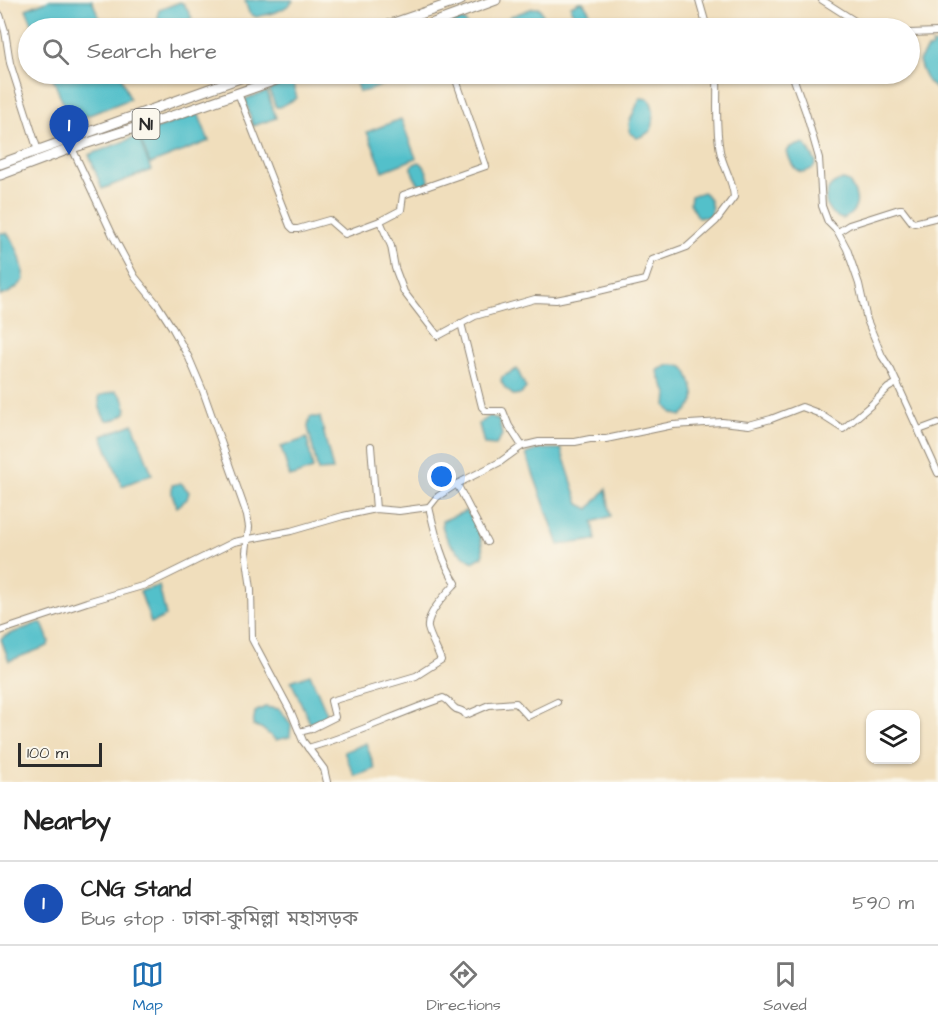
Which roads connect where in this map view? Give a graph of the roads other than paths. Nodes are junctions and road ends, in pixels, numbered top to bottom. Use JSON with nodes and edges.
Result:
{"nodes":[{"id":1,"x":460,"y":0,"type":"edge"},
{"id":2,"x":496,"y":0,"type":"edge"},
{"id":3,"x":699,"y":0,"type":"edge"},
{"id":4,"x":822,"y":0,"type":"edge"},
{"id":5,"x":0,"y":15,"type":"edge"},
{"id":6,"x":408,"y":18,"type":"edge"},
{"id":7,"x":455,"y":18,"type":"edge"},
{"id":8,"x":704,"y":18,"type":"edge"},
{"id":9,"x":851,"y":18,"type":"edge"},
{"id":10,"x":938,"y":32,"type":"edge"},
{"id":11,"x":920,"y":33,"type":"edge"},
{"id":12,"x":223,"y":84,"type":"edge"},
{"id":13,"x":264,"y":84,"type":"edge"},
{"id":14,"x":457,"y":84,"type":"edge"},
{"id":15,"x":717,"y":84,"type":"edge"},
{"id":16,"x":796,"y":84,"type":"edge"},
{"id":17,"x":238,"y":93,"type":"junction"},
{"id":18,"x":72,"y":148,"type":"junction"},
{"id":19,"x":38,"y":151,"type":"junction"},
{"id":20,"x":2,"y":169,"type":"edge"},
{"id":21,"x":938,"y":217,"type":"edge"},
{"id":22,"x":380,"y":221,"type":"junction"},
{"id":23,"x":838,"y":232,"type":"junction"},
{"id":24,"x":461,"y":323,"type":"junction"},
{"id":25,"x":897,"y":383,"type":"junction"},
{"id":26,"x":938,"y":423,"type":"edge"},
{"id":27,"x":919,"y":430,"type":"junction"},
{"id":28,"x":370,"y":446,"type":"dead end"},
{"id":29,"x":522,"y":446,"type":"junction"},
{"id":30,"x":938,"y":473,"type":"edge"},
{"id":31,"x":456,"y":484,"type":"junction"},
{"id":32,"x":429,"y":507,"type":"junction"},
{"id":33,"x":376,"y":509,"type":"junction"},
{"id":34,"x":247,"y":540,"type":"junction"},
{"id":35,"x":487,"y":542,"type":"dead end"},
{"id":36,"x":0,"y":631,"type":"edge"},
{"id":37,"x":557,"y":702,"type":"dead end"},
{"id":38,"x":299,"y":732,"type":"junction"},
{"id":39,"x":308,"y":748,"type":"junction"},
{"id":40,"x":327,"y":782,"type":"edge"}],
"edges":[{"from":1,"to":6,"type":"highway"},
{"from":2,"to":7,"type":"highway"},
{"from":3,"to":8,"type":"street"},
{"from":4,"to":9,"type":"street"},
{"from":5,"to":19,"type":"street"},
{"from":10,"to":11,"type":"street"},
{"from":12,"to":19,"type":"highway","number":"N1"},
{"from":13,"to":17,"type":"highway","number":"N1"},
{"from":14,"to":22,"type":"street"},
{"from":15,"to":24,"type":"street"},
{"from":16,"to":23,"type":"street"},
{"from":17,"to":18,"type":"highway","number":"N1"},
{"from":17,"to":22,"type":"street"},
{"from":18,"to":20,"type":"highway","number":"N1"},
{"from":18,"to":34,"type":"street"},
{"from":19,"to":20,"type":"highway","number":"N1"},
{"from":21,"to":23,"type":"street"},
{"from":22,"to":24,"type":"street"},
{"from":23,"to":25,"type":"street"},
{"from":24,"to":29,"type":"street"},
{"from":25,"to":27,"type":"street"},
{"from":25,"to":29,"type":"street"},
{"from":26,"to":27,"type":"street"},
{"from":27,"to":30,"type":"street"},
{"from":28,"to":33,"type":"street"},
{"from":29,"to":31,"type":"street"},
{"from":31,"to":32,"type":"street"},
{"from":31,"to":35,"type":"street"},
{"from":32,"to":33,"type":"street"},
{"from":32,"to":38,"type":"street"},
{"from":33,"to":34,"type":"street"},
{"from":34,"to":36,"type":"street"},
{"from":34,"to":38,"type":"street"},
{"from":37,"to":39,"type":"street"},
{"from":38,"to":39,"type":"street"},
{"from":39,"to":40,"type":"street"}]}
